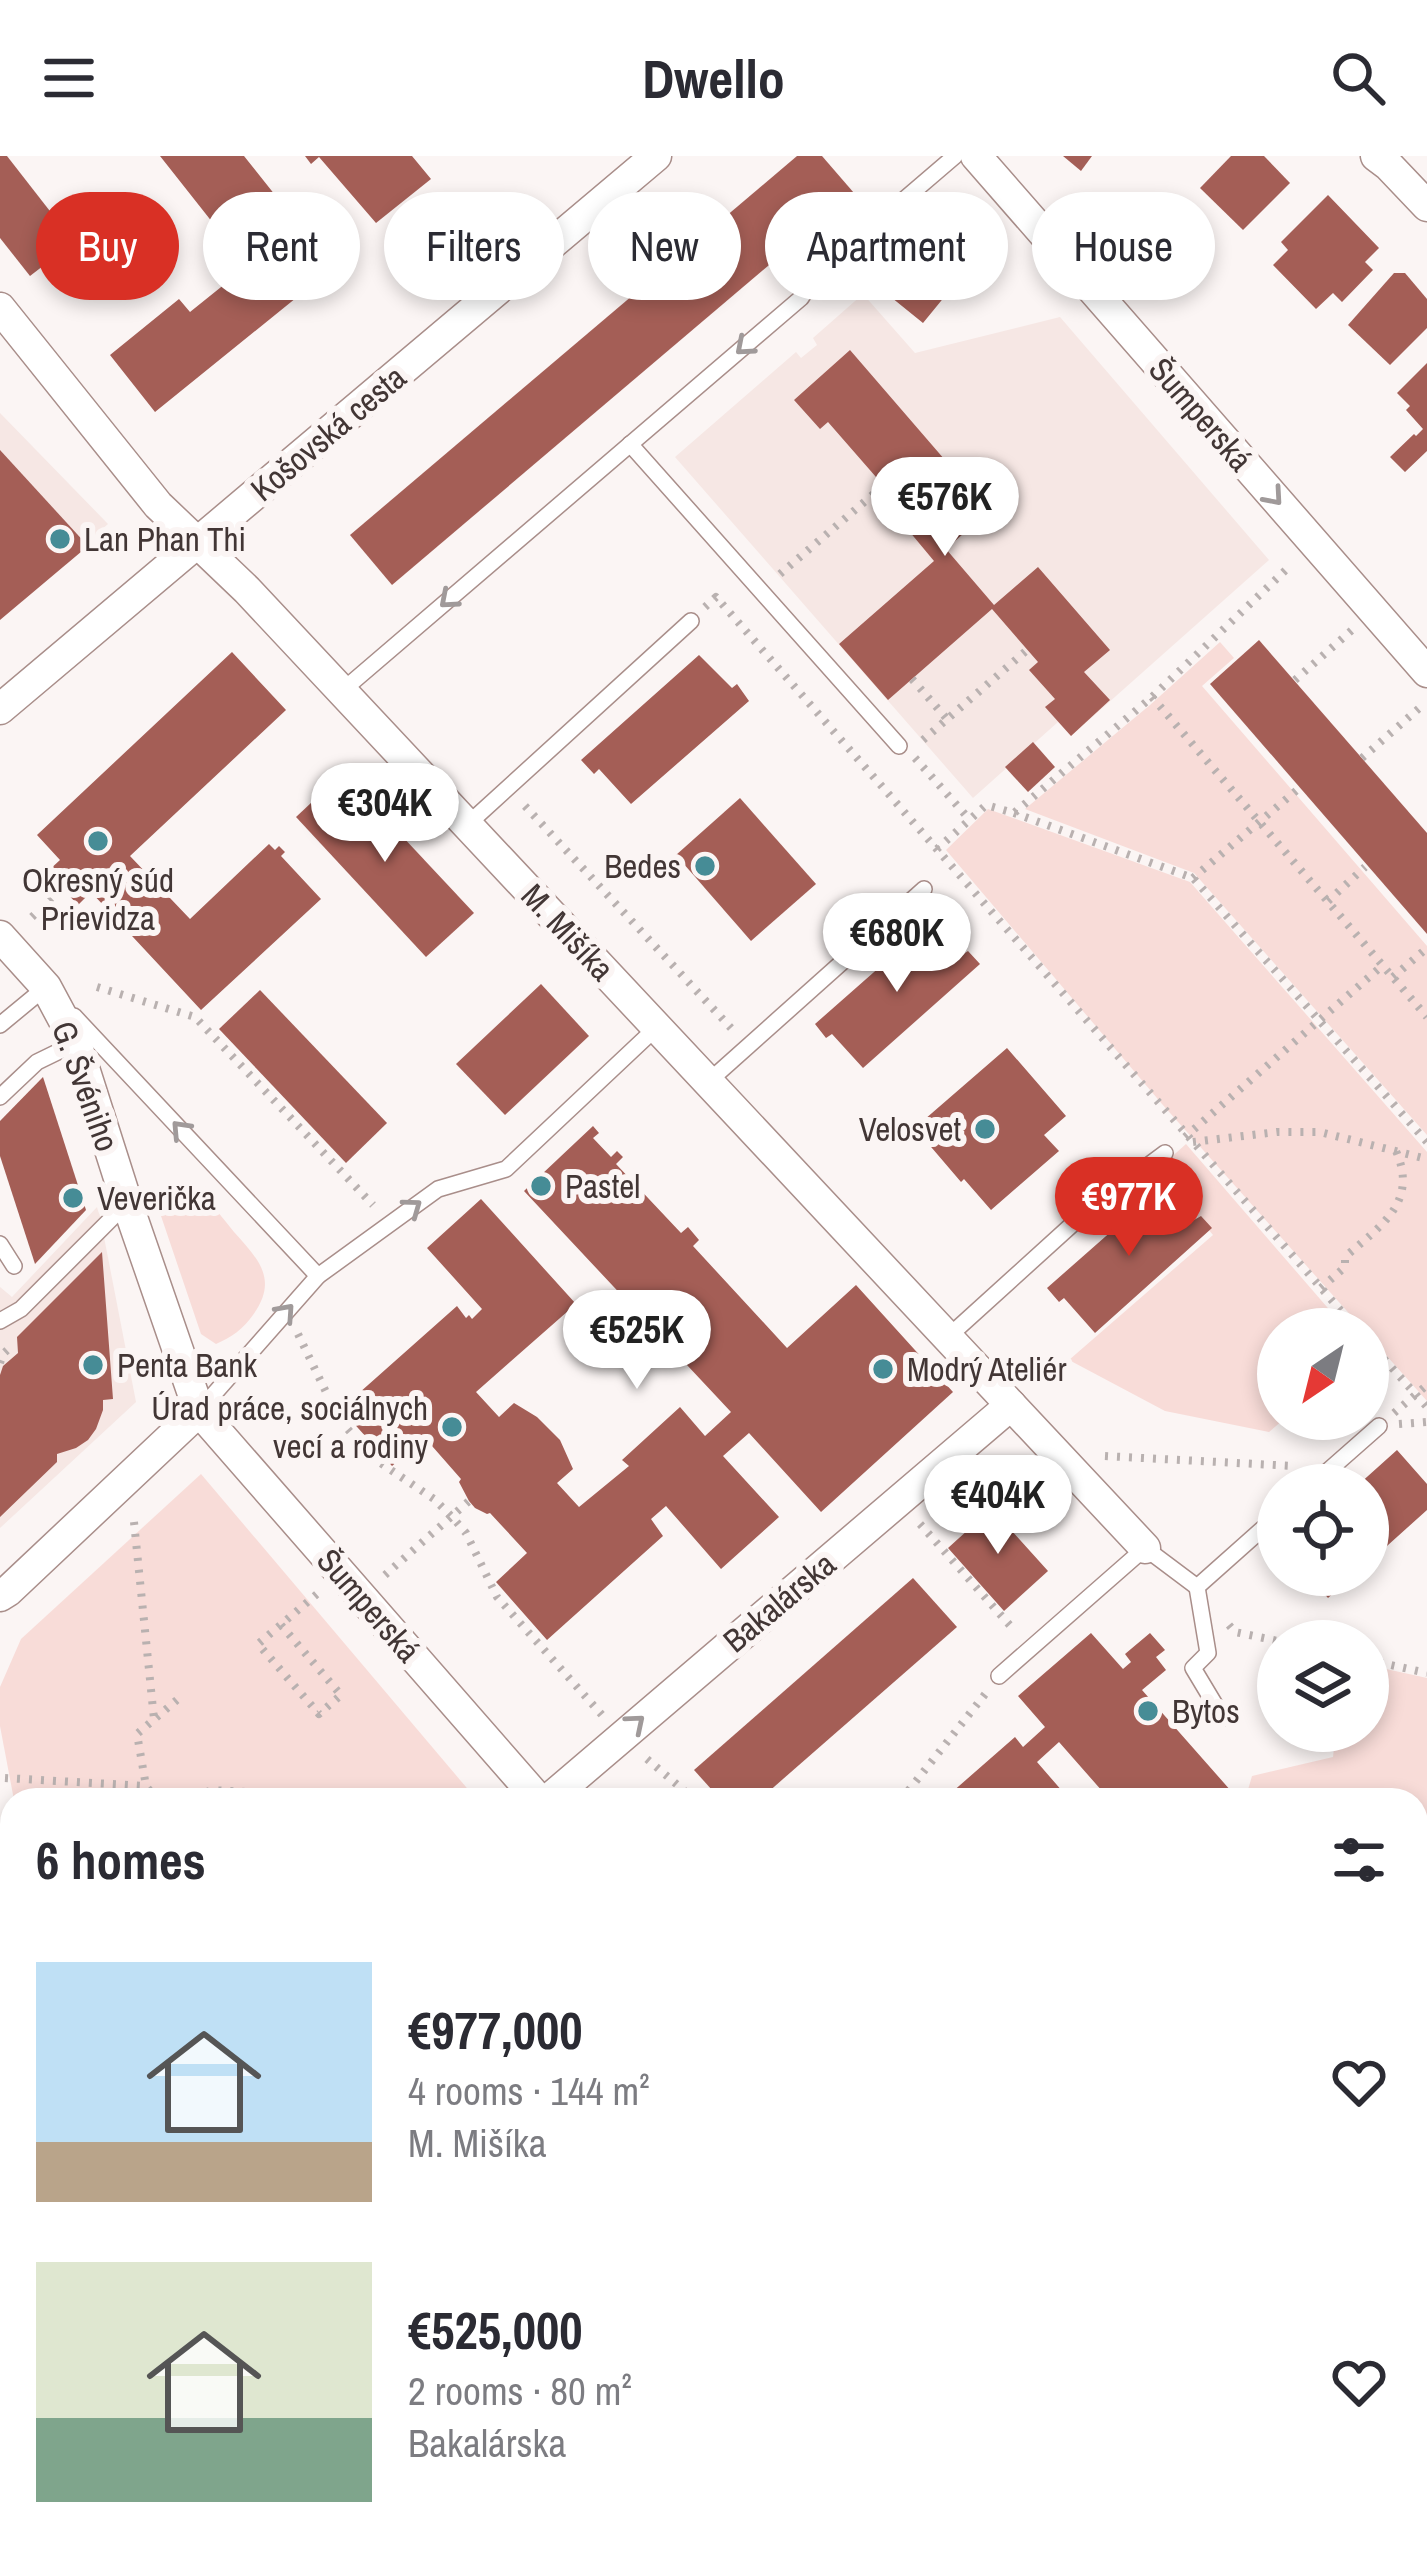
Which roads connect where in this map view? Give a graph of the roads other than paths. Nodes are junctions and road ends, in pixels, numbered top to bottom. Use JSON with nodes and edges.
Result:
{"nodes":[{"id":1,"x":656,"y":156,"type":"edge"},
{"id":2,"x":955,"y":156,"type":"edge"},
{"id":3,"x":976,"y":156,"type":"edge"},
{"id":4,"x":1376,"y":156,"type":"edge"},
{"id":5,"x":1427,"y":206,"type":"edge"},
{"id":6,"x":0,"y":308,"type":"edge"},
{"id":7,"x":630,"y":444,"type":"junction"},
{"id":8,"x":198,"y":543,"type":"junction"},
{"id":9,"x":691,"y":620,"type":"road end"},
{"id":10,"x":1427,"y":672,"type":"edge"},
{"id":11,"x":342,"y":691,"type":"junction"},
{"id":12,"x":0,"y":709,"type":"edge"},
{"id":13,"x":898,"y":746,"type":"dead end"},
{"id":14,"x":467,"y":825,"type":"junction"},
{"id":15,"x":924,"y":890,"type":"dead end"},
{"id":16,"x":0,"y":937,"type":"edge"},
{"id":17,"x":46,"y":987,"type":"junction"},
{"id":18,"x":0,"y":1025,"type":"edge"},
{"id":19,"x":657,"y":1027,"type":"junction"},
{"id":20,"x":76,"y":1043,"type":"junction"},
{"id":21,"x":708,"y":1082,"type":"junction"},
{"id":22,"x":0,"y":1096,"type":"edge"},
{"id":23,"x":1165,"y":1153,"type":"road end"},
{"id":24,"x":127,"y":1203,"type":"junction"},
{"id":25,"x":0,"y":1244,"type":"edge"},
{"id":26,"x":14,"y":1266,"type":"dead end"},
{"id":27,"x":318,"y":1276,"type":"junction"},
{"id":28,"x":0,"y":1321,"type":"edge"},
{"id":29,"x":948,"y":1337,"type":"junction"},
{"id":30,"x":1011,"y":1405,"type":"junction"},
{"id":31,"x":199,"y":1411,"type":"junction"},
{"id":32,"x":1363,"y":1440,"type":"edge"},
{"id":33,"x":1336,"y":1464,"type":"edge"},
{"id":34,"x":1257,"y":1534,"type":"edge"},
{"id":35,"x":1145,"y":1548,"type":"junction"},
{"id":36,"x":1197,"y":1587,"type":"junction"},
{"id":37,"x":3,"y":1600,"type":"edge"},
{"id":38,"x":999,"y":1676,"type":"road end"},
{"id":39,"x":1222,"y":1718,"type":"dead end"},
{"id":40,"x":532,"y":1788,"type":"edge"},
{"id":41,"x":558,"y":1788,"type":"edge"}],
"edges":[{"from":1,"to":8,"type":"street","name":"Košovská cesta"},
{"from":2,"to":7,"type":"lane","one_way":true},
{"from":3,"to":10,"type":"street","name":"Šumperská","one_way":true},
{"from":4,"to":5,"type":"street"},
{"from":6,"to":8,"type":"street","name":"M. Mišíka"},
{"from":7,"to":11,"type":"lane","one_way":true},
{"from":7,"to":13,"type":"lane"},
{"from":8,"to":11,"type":"street","name":"M. Mišíka"},
{"from":8,"to":12,"type":"street","name":"Košovská cesta"},
{"from":9,"to":14,"type":"lane"},
{"from":11,"to":14,"type":"street","name":"M. Mišíka"},
{"from":14,"to":19,"type":"street","name":"M. Mišíka"},
{"from":15,"to":21,"type":"lane"},
{"from":16,"to":17,"type":"street","name":"G. Švéniho"},
{"from":17,"to":18,"type":"lane"},
{"from":17,"to":20,"type":"street","name":"G. Švéniho"},
{"from":27,"to":17,"type":"lane","one_way":true},
{"from":19,"to":21,"type":"street","name":"M. Mišíka"},
{"from":27,"to":19,"type":"lane","one_way":true},
{"from":20,"to":22,"type":"lane"},
{"from":20,"to":24,"type":"street","name":"G. Švéniho"},
{"from":21,"to":29,"type":"street","name":"M. Mišíka"},
{"from":23,"to":29,"type":"lane"},
{"from":24,"to":28,"type":"lane"},
{"from":24,"to":31,"type":"street","name":"G. Švéniho"},
{"from":25,"to":26,"type":"lane"},
{"from":31,"to":27,"type":"lane","one_way":true},
{"from":29,"to":30,"type":"street","name":"M. Mišíka"},
{"from":30,"to":35,"type":"street","name":"M. Mišíka"},
{"from":41,"to":30,"type":"street","name":"Bakalárska","one_way":true},
{"from":31,"to":37,"type":"street"},
{"from":31,"to":40,"type":"street","name":"Šumperská"},
{"from":32,"to":33,"type":"lane"},
{"from":34,"to":36,"type":"lane"},
{"from":35,"to":36,"type":"lane"},
{"from":35,"to":38,"type":"lane"},
{"from":36,"to":39,"type":"lane"}]}
